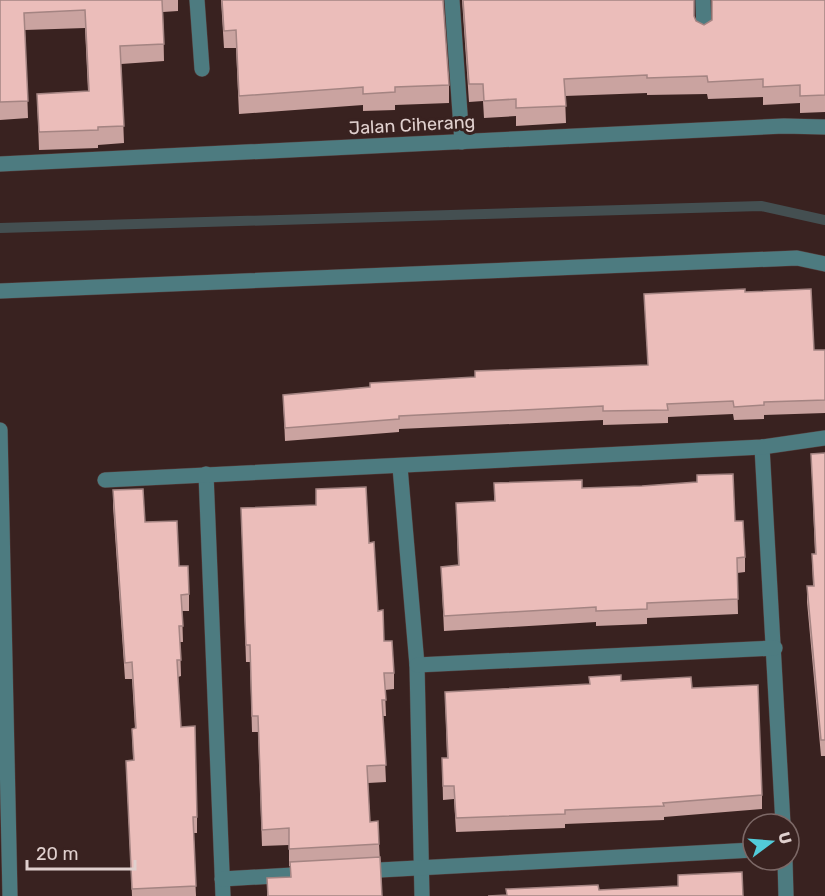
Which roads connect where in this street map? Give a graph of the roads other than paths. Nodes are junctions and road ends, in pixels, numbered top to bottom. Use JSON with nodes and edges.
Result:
{"nodes":[{"id":1,"x":196,"y":0,"type":"edge"},
{"id":2,"x":452,"y":0,"type":"edge"},
{"id":3,"x":703,"y":0,"type":"edge"},
{"id":4,"x":704,"y":33,"type":"edge"},
{"id":5,"x":202,"y":69,"type":"dead end"},
{"id":6,"x":825,"y":127,"type":"edge"},
{"id":7,"x":462,"y":142,"type":"junction"},
{"id":8,"x":0,"y":164,"type":"edge"},
{"id":9,"x":825,"y":264,"type":"edge"},
{"id":10,"x":0,"y":291,"type":"edge"},
{"id":11,"x":0,"y":430,"type":"edge"},
{"id":12,"x":825,"y":438,"type":"edge"},
{"id":13,"x":762,"y":447,"type":"junction"},
{"id":14,"x":400,"y":467,"type":"junction"},
{"id":15,"x":206,"y":474,"type":"junction"},
{"id":16,"x":105,"y":480,"type":"dead end"},
{"id":17,"x":775,"y":648,"type":"junction"},
{"id":18,"x":417,"y":665,"type":"junction"},
{"id":19,"x":782,"y":812,"type":"edge"},
{"id":20,"x":741,"y":851,"type":"edge"},
{"id":21,"x":420,"y":868,"type":"junction"},
{"id":22,"x":350,"y":872,"type":"edge"},
{"id":23,"x":785,"y":872,"type":"edge"},
{"id":24,"x":327,"y":873,"type":"edge"},
{"id":25,"x":222,"y":879,"type":"junction"},
{"id":26,"x":10,"y":896,"type":"edge"},
{"id":27,"x":223,"y":896,"type":"edge"},
{"id":28,"x":422,"y":896,"type":"edge"},
{"id":29,"x":786,"y":896,"type":"edge"}],
"edges":[{"from":1,"to":5,"type":"street"},
{"from":2,"to":7,"type":"street"},
{"from":3,"to":4,"type":"street"},
{"from":6,"to":7,"type":"street","name":"Jalan Ciherang"},
{"from":7,"to":8,"type":"street","name":"Jalan Ciherang"},
{"from":9,"to":10,"type":"street"},
{"from":11,"to":26,"type":"street"},
{"from":12,"to":13,"type":"street"},
{"from":13,"to":14,"type":"street"},
{"from":13,"to":17,"type":"street"},
{"from":14,"to":15,"type":"street"},
{"from":14,"to":18,"type":"street"},
{"from":15,"to":16,"type":"street"},
{"from":15,"to":25,"type":"street"},
{"from":17,"to":18,"type":"street"},
{"from":17,"to":19,"type":"street"},
{"from":18,"to":21,"type":"street"},
{"from":20,"to":21,"type":"street"},
{"from":21,"to":22,"type":"street"},
{"from":21,"to":28,"type":"street"},
{"from":23,"to":29,"type":"street"},
{"from":24,"to":25,"type":"street"},
{"from":25,"to":27,"type":"street"}]}
